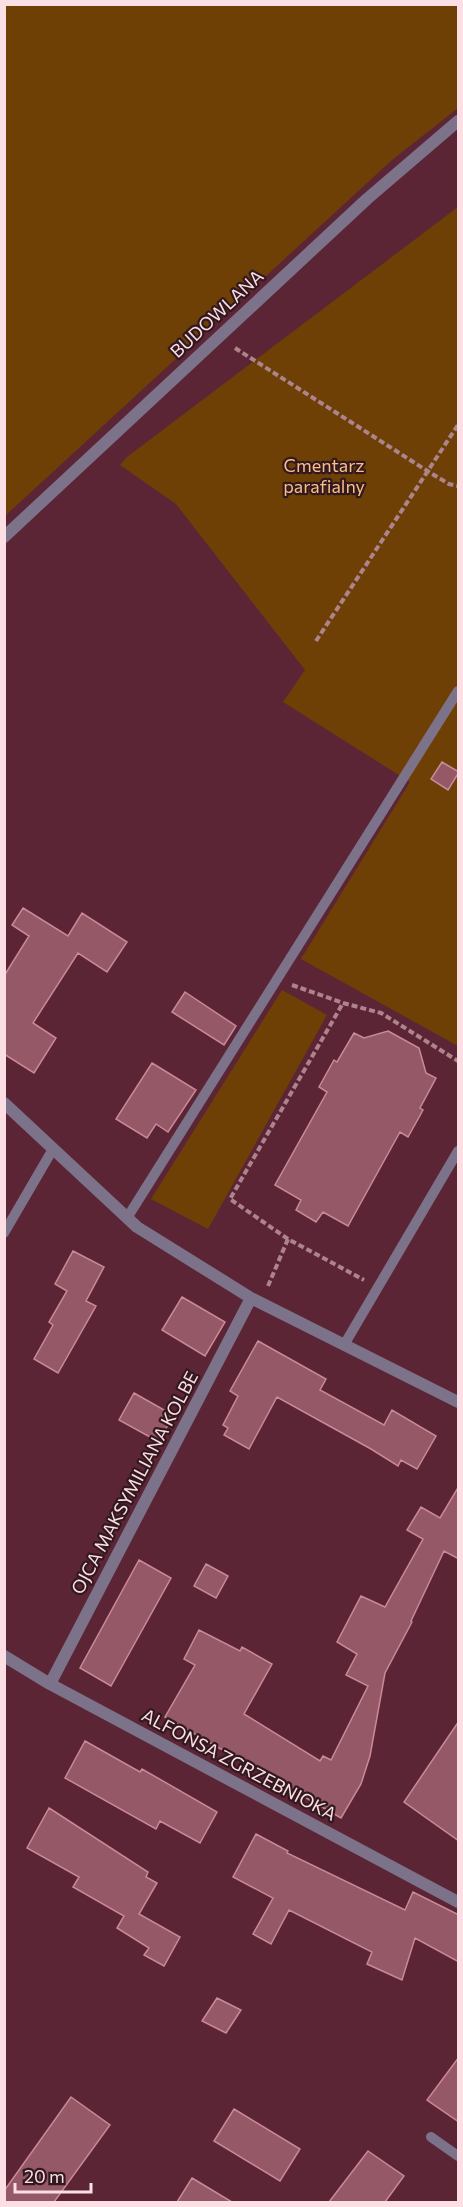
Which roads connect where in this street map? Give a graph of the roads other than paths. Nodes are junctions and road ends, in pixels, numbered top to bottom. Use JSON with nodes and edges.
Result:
{"nodes":[{"id":1,"x":459,"y":121,"type":"edge"},
{"id":2,"x":4,"y":537,"type":"edge"},
{"id":3,"x":459,"y":691,"type":"edge"},
{"id":4,"x":4,"y":1103,"type":"edge"},
{"id":5,"x":53,"y":1149,"type":"junction"},
{"id":6,"x":459,"y":1151,"type":"edge"},
{"id":7,"x":127,"y":1218,"type":"junction"},
{"id":8,"x":4,"y":1233,"type":"edge"},
{"id":9,"x":256,"y":1300,"type":"junction"},
{"id":10,"x":344,"y":1345,"type":"junction"},
{"id":11,"x":457,"y":1397,"type":"edge"},
{"id":12,"x":4,"y":1656,"type":"edge"},
{"id":13,"x":50,"y":1684,"type":"junction"},
{"id":14,"x":459,"y":1902,"type":"edge"},
{"id":15,"x":431,"y":2137,"type":"dead end"},
{"id":16,"x":459,"y":2156,"type":"edge"}],
"edges":[{"from":1,"to":2,"type":"street","name":"BUDOWLANA"},
{"from":3,"to":7,"type":"lane"},
{"from":4,"to":5,"type":"street"},
{"from":5,"to":7,"type":"street"},
{"from":5,"to":8,"type":"lane"},
{"from":6,"to":10,"type":"lane"},
{"from":7,"to":9,"type":"street"},
{"from":9,"to":10,"type":"street"},
{"from":9,"to":13,"type":"street","name":"OJCA MAKSYMILIANA KOLBE"},
{"from":10,"to":11,"type":"street"},
{"from":12,"to":13,"type":"street","name":"ALFONSA ZGRZEBNIOKA"},
{"from":13,"to":14,"type":"street","name":"ALFONSA ZGRZEBNIOKA"},
{"from":15,"to":16,"type":"lane"}]}
